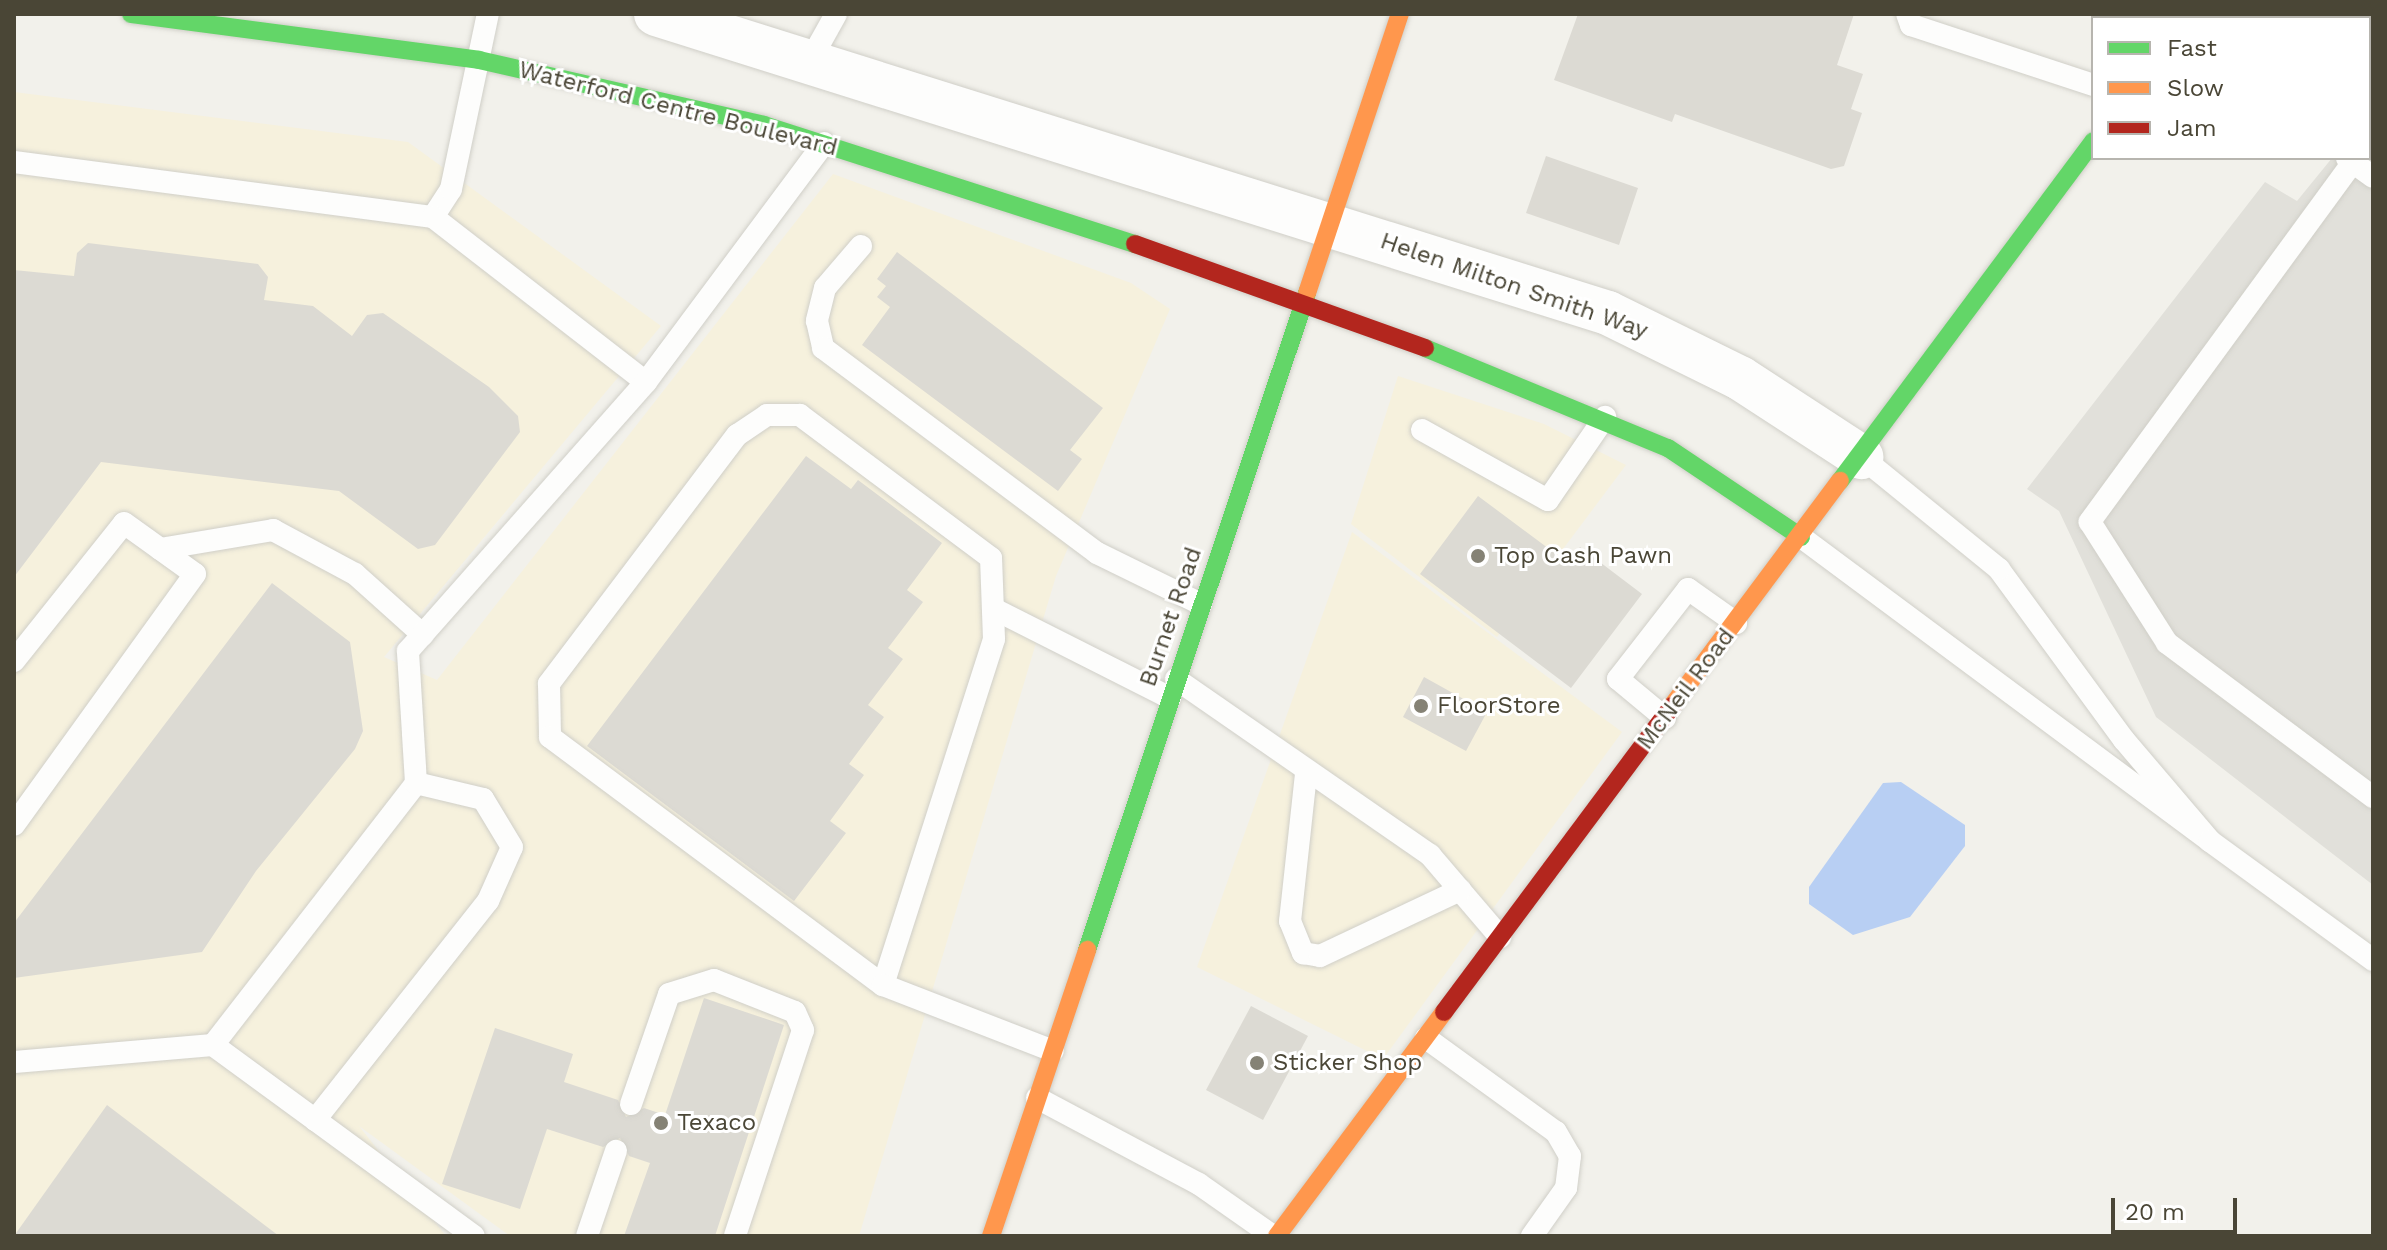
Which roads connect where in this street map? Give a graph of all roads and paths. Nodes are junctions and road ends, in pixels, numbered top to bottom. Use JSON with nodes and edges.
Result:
{"nodes":[{"id":1,"x":131,"y":14,"type":"edge"},
{"id":2,"x":488,"y":14,"type":"edge"},
{"id":3,"x":656,"y":14,"type":"edge"},
{"id":4,"x":836,"y":14,"type":"edge"},
{"id":5,"x":1400,"y":14,"type":"edge"},
{"id":6,"x":1907,"y":14,"type":"edge"},
{"id":7,"x":811,"y":59,"type":"junction"},
{"id":8,"x":479,"y":60,"type":"junction"},
{"id":9,"x":2091,"y":84,"type":"edge"},
{"id":10,"x":824,"y":143,"type":"junction"},
{"id":11,"x":2091,"y":144,"type":"edge"},
{"id":12,"x":2350,"y":160,"type":"edge"},
{"id":13,"x":14,"y":162,"type":"edge"},
{"id":14,"x":2373,"y":177,"type":"edge"},
{"id":15,"x":433,"y":217,"type":"junction"},
{"id":16,"x":1328,"y":223,"type":"junction"},
{"id":17,"x":861,"y":246,"type":"dead end"},
{"id":18,"x":1302,"y":301,"type":"junction"},
{"id":19,"x":646,"y":382,"type":"junction"},
{"id":20,"x":1605,"y":417,"type":"junction"},
{"id":21,"x":1422,"y":430,"type":"dead end"},
{"id":22,"x":1861,"y":457,"type":"junction"},
{"id":23,"x":1801,"y":537,"type":"junction"},
{"id":24,"x":160,"y":549,"type":"junction"},
{"id":25,"x":1201,"y":604,"type":"junction"},
{"id":26,"x":996,"y":610,"type":"junction"},
{"id":27,"x":1736,"y":623,"type":"junction"},
{"id":28,"x":423,"y":635,"type":"junction"},
{"id":29,"x":14,"y":661,"type":"edge"},
{"id":30,"x":1173,"y":689,"type":"junction"},
{"id":31,"x":1665,"y":718,"type":"junction"},
{"id":32,"x":1306,"y":774,"type":"junction"},
{"id":33,"x":416,"y":783,"type":"junction"},
{"id":34,"x":2373,"y":797,"type":"edge"},
{"id":35,"x":14,"y":825,"type":"edge"},
{"id":36,"x":2210,"y":841,"type":"junction"},
{"id":37,"x":1460,"y":890,"type":"junction"},
{"id":38,"x":1500,"y":937,"type":"junction"},
{"id":39,"x":2373,"y":960,"type":"edge"},
{"id":40,"x":883,"y":985,"type":"junction"},
{"id":41,"x":1426,"y":1038,"type":"junction"},
{"id":42,"x":213,"y":1045,"type":"junction"},
{"id":43,"x":1053,"y":1051,"type":"junction"},
{"id":44,"x":14,"y":1062,"type":"edge"},
{"id":45,"x":1037,"y":1098,"type":"junction"},
{"id":46,"x":631,"y":1104,"type":"dead end"},
{"id":47,"x":315,"y":1120,"type":"junction"},
{"id":48,"x":616,"y":1151,"type":"dead end"},
{"id":49,"x":474,"y":1236,"type":"edge"},
{"id":50,"x":587,"y":1236,"type":"edge"},
{"id":51,"x":735,"y":1236,"type":"edge"},
{"id":52,"x":991,"y":1236,"type":"edge"},
{"id":53,"x":1275,"y":1236,"type":"edge"},
{"id":54,"x":1532,"y":1236,"type":"edge"}],
"edges":[{"from":1,"to":8,"type":"street","name":"Waterford Centre Boulevard"},
{"from":2,"to":8,"type":"lane"},
{"from":3,"to":7,"type":"street"},
{"from":4,"to":7,"type":"lane"},
{"from":5,"to":16,"type":"street","name":"Burnet Road"},
{"from":6,"to":9,"type":"lane"},
{"from":7,"to":16,"type":"street"},
{"from":8,"to":10,"type":"street","name":"Waterford Centre Boulevard"},
{"from":8,"to":15,"type":"lane"},
{"from":10,"to":18,"type":"street","name":"Waterford Centre Boulevard"},
{"from":10,"to":19,"type":"lane"},
{"from":11,"to":22,"type":"street","name":"McNeil Road"},
{"from":12,"to":14,"type":"lane"},
{"from":12,"to":34,"type":"lane"},
{"from":13,"to":15,"type":"lane"},
{"from":15,"to":19,"type":"lane"},
{"from":16,"to":18,"type":"street","name":"Burnet Road"},
{"from":16,"to":22,"type":"street","name":"Helen Milton Smith Way"},
{"from":17,"to":25,"type":"lane"},
{"from":18,"to":20,"type":"street"},
{"from":18,"to":25,"type":"street","name":"Burnet Road"},
{"from":19,"to":28,"type":"lane"},
{"from":20,"to":21,"type":"lane"},
{"from":20,"to":23,"type":"street"},
{"from":22,"to":23,"type":"street","name":"McNeil Road"},
{"from":22,"to":36,"type":"lane"},
{"from":23,"to":27,"type":"street","name":"McNeil Road"},
{"from":23,"to":36,"type":"lane"},
{"from":24,"to":28,"type":"lane"},
{"from":24,"to":29,"type":"lane"},
{"from":24,"to":35,"type":"lane"},
{"from":25,"to":30,"type":"street","name":"Burnet Road"},
{"from":26,"to":30,"type":"lane"},
{"from":26,"to":40,"type":"lane"},
{"from":26,"to":40,"type":"lane"},
{"from":27,"to":31,"type":"street","name":"McNeil Road"},
{"from":27,"to":31,"type":"lane"},
{"from":28,"to":33,"type":"lane"},
{"from":30,"to":32,"type":"lane"},
{"from":30,"to":43,"type":"street","name":"Burnet Road"},
{"from":31,"to":38,"type":"street","name":"McNeil Road"},
{"from":32,"to":37,"type":"lane"},
{"from":32,"to":37,"type":"lane"},
{"from":33,"to":42,"type":"lane"},
{"from":33,"to":47,"type":"lane"},
{"from":36,"to":39,"type":"lane"},
{"from":37,"to":38,"type":"lane"},
{"from":38,"to":41,"type":"street","name":"McNeil Road"},
{"from":40,"to":43,"type":"lane"},
{"from":41,"to":53,"type":"street","name":"McNeil Road"},
{"from":41,"to":54,"type":"lane"},
{"from":42,"to":44,"type":"lane"},
{"from":42,"to":47,"type":"lane"},
{"from":43,"to":45,"type":"street","name":"Burnet Road"},
{"from":45,"to":52,"type":"street","name":"Burnet Road"},
{"from":45,"to":53,"type":"lane"},
{"from":46,"to":51,"type":"lane"},
{"from":47,"to":49,"type":"lane"},
{"from":48,"to":50,"type":"lane"}]}
